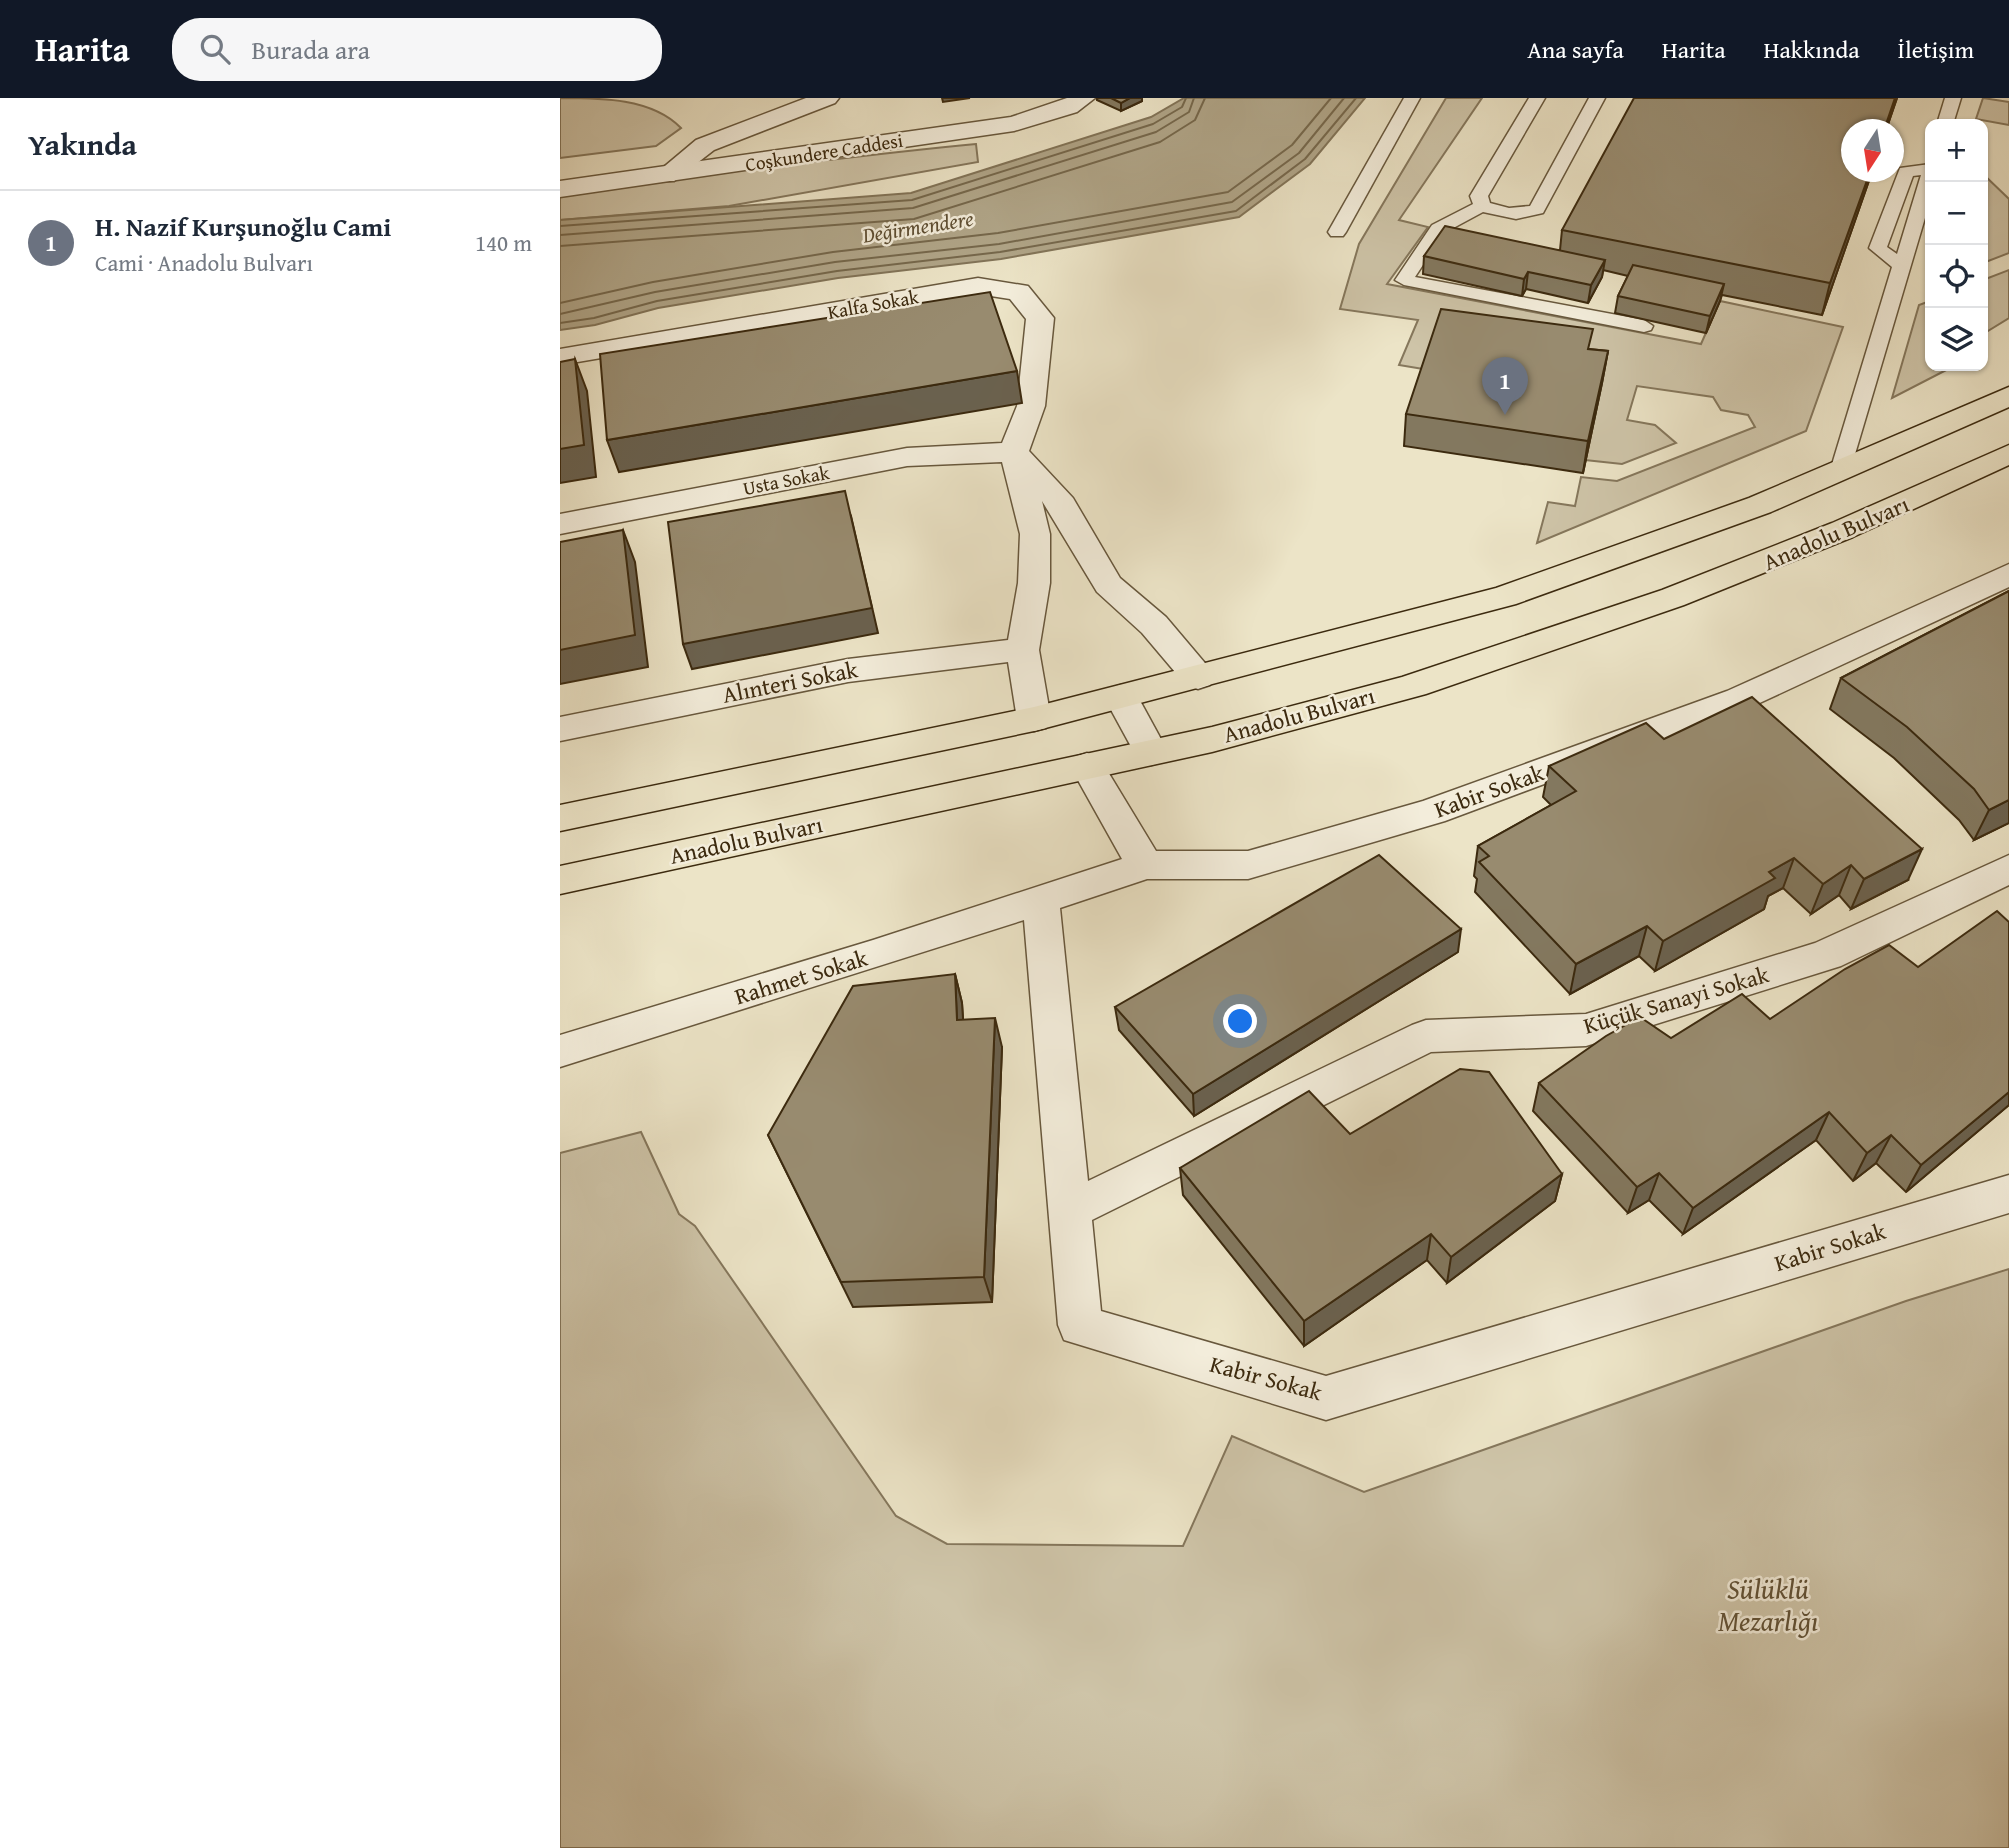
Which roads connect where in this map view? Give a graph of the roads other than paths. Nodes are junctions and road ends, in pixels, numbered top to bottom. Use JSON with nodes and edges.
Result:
{"nodes":[{"id":1,"x":827,"y":98,"type":"edge"},
{"id":2,"x":1083,"y":98,"type":"edge"},
{"id":3,"x":1412,"y":98,"type":"edge"},
{"id":4,"x":1537,"y":98,"type":"edge"},
{"id":5,"x":1597,"y":98,"type":"edge"},
{"id":6,"x":1934,"y":98,"type":"edge"},
{"id":7,"x":1950,"y":111,"type":"edge"},
{"id":8,"x":1925,"y":171,"type":"edge"},
{"id":9,"x":665,"y":176,"type":"junction"},
{"id":10,"x":1927,"y":182,"type":"edge"},
{"id":11,"x":560,"y":190,"type":"edge"},
{"id":12,"x":1482,"y":206,"type":"junction"},
{"id":13,"x":1337,"y":232,"type":"dead end"},
{"id":14,"x":1902,"y":267,"type":"junction"},
{"id":15,"x":1644,"y":326,"type":"edge"},
{"id":16,"x":560,"y":357,"type":"edge"},
{"id":17,"x":2009,"y":396,"type":"edge"},
{"id":18,"x":1014,"y":452,"type":"junction"},
{"id":19,"x":2009,"y":454,"type":"edge"},
{"id":20,"x":1840,"y":471,"type":"junction"},
{"id":21,"x":560,"y":524,"type":"edge"},
{"id":22,"x":2009,"y":574,"type":"edge"},
{"id":23,"x":1023,"y":650,"type":"junction"},
{"id":24,"x":1198,"y":677,"type":"junction"},
{"id":25,"x":1121,"y":697,"type":"junction"},
{"id":26,"x":1034,"y":719,"type":"junction"},
{"id":27,"x":560,"y":729,"type":"edge"},
{"id":28,"x":1151,"y":752,"type":"junction"},
{"id":29,"x":1087,"y":766,"type":"junction"},
{"id":30,"x":560,"y":818,"type":"edge"},
{"id":31,"x":1146,"y":865,"type":"junction"},
{"id":32,"x":2009,"y":869,"type":"edge"},
{"id":33,"x":560,"y":880,"type":"edge"},
{"id":34,"x":1041,"y":900,"type":"junction"},
{"id":35,"x":560,"y":1051,"type":"edge"},
{"id":36,"x":2009,"y":1194,"type":"edge"},
{"id":37,"x":1069,"y":1211,"type":"junction"}],
"edges":[{"from":1,"to":9,"type":"street"},
{"from":2,"to":9,"type":"street","name":"Coşkundere Caddesi"},
{"from":3,"to":13,"type":"lane"},
{"from":4,"to":12,"type":"lane"},
{"from":5,"to":12,"type":"lane"},
{"from":6,"to":7,"type":"lane"},
{"from":8,"to":14,"type":"lane"},
{"from":9,"to":11,"type":"street","name":"Coşkundere Caddesi"},
{"from":10,"to":14,"type":"lane"},
{"from":12,"to":15,"type":"lane"},
{"from":14,"to":20,"type":"lane"},
{"from":16,"to":18,"type":"street","name":"Kalfa Sokak"},
{"from":17,"to":20,"type":"highway"},
{"from":18,"to":21,"type":"street","name":"Usta Sokak"},
{"from":18,"to":23,"type":"street"},
{"from":18,"to":24,"type":"street"},
{"from":19,"to":28,"type":"highway","name":"Anadolu Bulvarı"},
{"from":20,"to":24,"type":"highway"},
{"from":22,"to":31,"type":"street","name":"Kabir Sokak"},
{"from":23,"to":26,"type":"street"},
{"from":23,"to":27,"type":"street","name":"Alınteri Sokak"},
{"from":24,"to":25,"type":"highway"},
{"from":25,"to":26,"type":"highway"},
{"from":25,"to":28,"type":"street"},
{"from":26,"to":30,"type":"highway"},
{"from":28,"to":29,"type":"highway","name":"Anadolu Bulvarı"},
{"from":29,"to":31,"type":"street"},
{"from":29,"to":33,"type":"highway","name":"Anadolu Bulvarı"},
{"from":31,"to":34,"type":"street","name":"Kabir Sokak"},
{"from":32,"to":37,"type":"street","name":"Küçük Sanayi Sokak"},
{"from":34,"to":35,"type":"street","name":"Rahmet Sokak"},
{"from":34,"to":37,"type":"street","name":"Kabir Sokak"},
{"from":36,"to":37,"type":"street","name":"Kabir Sokak"}]}
